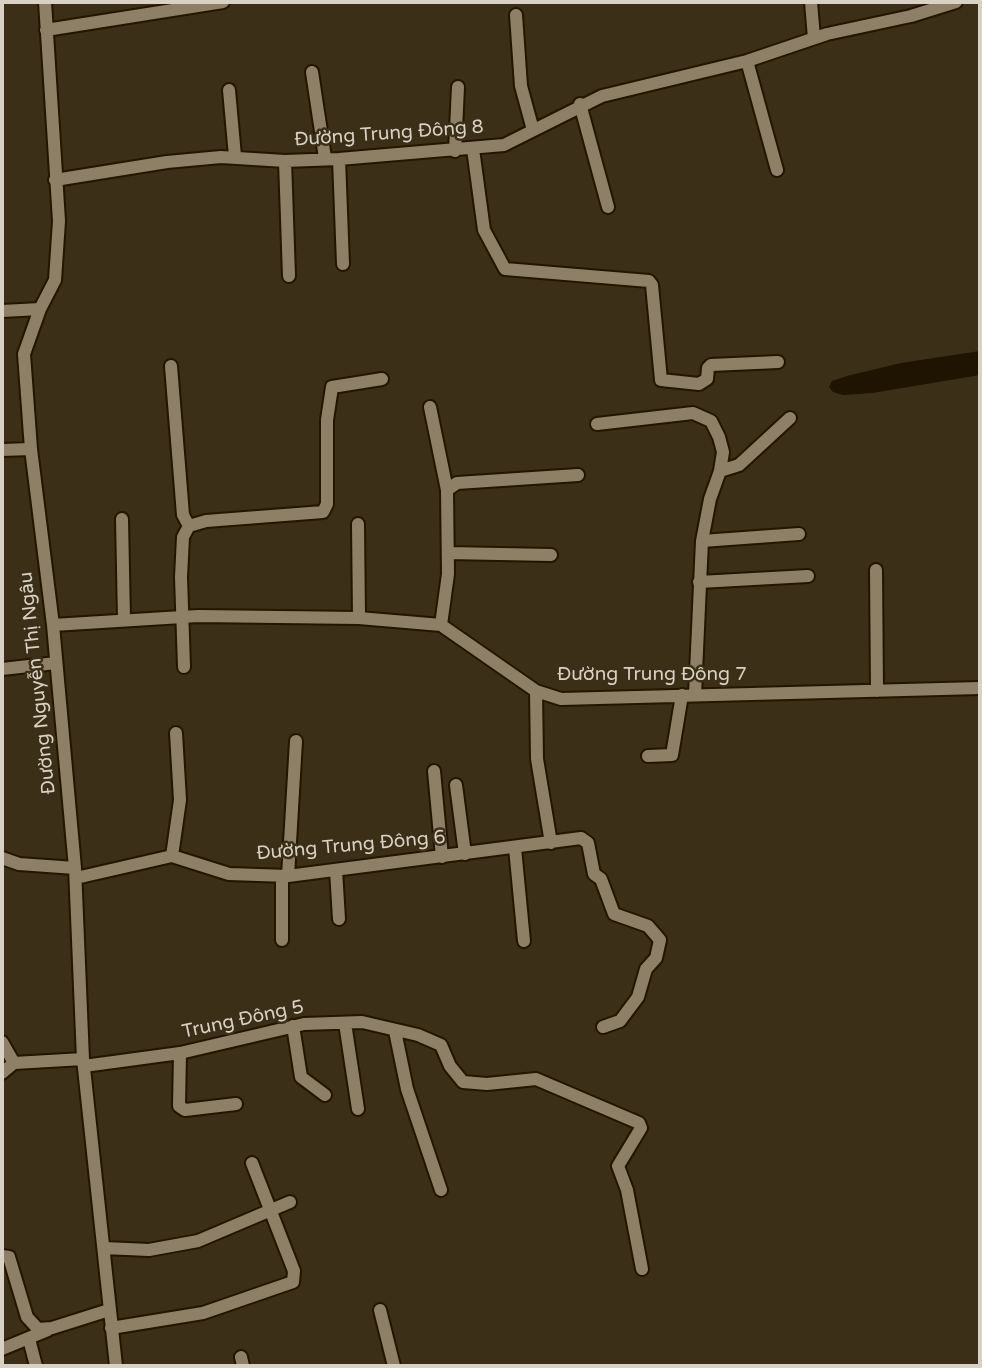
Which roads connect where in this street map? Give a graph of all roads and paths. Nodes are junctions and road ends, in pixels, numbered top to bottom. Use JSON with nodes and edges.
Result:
{"nodes":[{"id":1,"x":45,"y":2,"type":"edge"},
{"id":2,"x":223,"y":2,"type":"edge"},
{"id":3,"x":811,"y":2,"type":"edge"},
{"id":4,"x":956,"y":2,"type":"edge"},
{"id":5,"x":516,"y":15,"type":"dead end"},
{"id":6,"x":47,"y":30,"type":"junction"},
{"id":7,"x":814,"y":38,"type":"junction"},
{"id":8,"x":747,"y":61,"type":"junction"},
{"id":9,"x":312,"y":72,"type":"dead end"},
{"id":10,"x":458,"y":87,"type":"dead end"},
{"id":11,"x":229,"y":90,"type":"dead end"},
{"id":12,"x":580,"y":104,"type":"junction"},
{"id":13,"x":533,"y":130,"type":"junction"},
{"id":14,"x":473,"y":149,"type":"junction"},
{"id":15,"x":455,"y":151,"type":"junction"},
{"id":16,"x":235,"y":156,"type":"junction"},
{"id":17,"x":325,"y":158,"type":"junction"},
{"id":18,"x":339,"y":159,"type":"junction"},
{"id":19,"x":285,"y":161,"type":"junction"},
{"id":20,"x":777,"y":170,"type":"dead end"},
{"id":21,"x":55,"y":180,"type":"junction"},
{"id":22,"x":608,"y":207,"type":"dead end"},
{"id":23,"x":343,"y":264,"type":"dead end"},
{"id":24,"x":289,"y":276,"type":"dead end"},
{"id":25,"x":40,"y":309,"type":"junction"},
{"id":26,"x":2,"y":311,"type":"edge"},
{"id":27,"x":778,"y":362,"type":"dead end"},
{"id":28,"x":171,"y":366,"type":"dead end"},
{"id":29,"x":382,"y":379,"type":"dead end"},
{"id":30,"x":430,"y":407,"type":"dead end"},
{"id":31,"x":790,"y":418,"type":"dead end"},
{"id":32,"x":597,"y":424,"type":"dead end"},
{"id":33,"x":31,"y":449,"type":"junction"},
{"id":34,"x":2,"y":450,"type":"edge"},
{"id":35,"x":720,"y":471,"type":"junction"},
{"id":36,"x":578,"y":475,"type":"dead end"},
{"id":37,"x":447,"y":490,"type":"junction"},
{"id":38,"x":122,"y":519,"type":"dead end"},
{"id":39,"x":358,"y":524,"type":"dead end"},
{"id":40,"x":189,"y":526,"type":"junction"},
{"id":41,"x":799,"y":534,"type":"dead end"},
{"id":42,"x":702,"y":541,"type":"junction"},
{"id":43,"x":448,"y":553,"type":"junction"},
{"id":44,"x":551,"y":555,"type":"dead end"},
{"id":45,"x":876,"y":570,"type":"dead end"},
{"id":46,"x":808,"y":576,"type":"dead end"},
{"id":47,"x":699,"y":582,"type":"junction"},
{"id":48,"x":183,"y":617,"type":"junction"},
{"id":49,"x":359,"y":618,"type":"junction"},
{"id":50,"x":124,"y":619,"type":"junction"},
{"id":51,"x":53,"y":625,"type":"junction"},
{"id":52,"x":441,"y":625,"type":"junction"},
{"id":53,"x":56,"y":663,"type":"junction"},
{"id":54,"x":184,"y":667,"type":"dead end"},
{"id":55,"x":2,"y":670,"type":"edge"},
{"id":56,"x":980,"y":688,"type":"edge"},
{"id":57,"x":536,"y":691,"type":"junction"},
{"id":58,"x":877,"y":691,"type":"junction"},
{"id":59,"x":689,"y":695,"type":"junction"},
{"id":60,"x":176,"y":733,"type":"dead end"},
{"id":61,"x":296,"y":741,"type":"dead end"},
{"id":62,"x":648,"y":756,"type":"dead end"},
{"id":63,"x":434,"y":771,"type":"dead end"},
{"id":64,"x":456,"y":785,"type":"dead end"},
{"id":65,"x":551,"y":843,"type":"junction"},
{"id":66,"x":515,"y":848,"type":"junction"},
{"id":67,"x":465,"y":854,"type":"junction"},
{"id":68,"x":172,"y":856,"type":"junction"},
{"id":69,"x":442,"y":857,"type":"junction"},
{"id":70,"x":2,"y":858,"type":"edge"},
{"id":71,"x":336,"y":870,"type":"junction"},
{"id":72,"x":75,"y":873,"type":"junction"},
{"id":73,"x":285,"y":876,"type":"junction"},
{"id":74,"x":339,"y":919,"type":"dead end"},
{"id":75,"x":282,"y":940,"type":"dead end"},
{"id":76,"x":524,"y":941,"type":"dead end"},
{"id":77,"x":345,"y":1023,"type":"junction"},
{"id":78,"x":293,"y":1026,"type":"junction"},
{"id":79,"x":603,"y":1027,"type":"dead end"},
{"id":80,"x":395,"y":1031,"type":"junction"},
{"id":81,"x":2,"y":1042,"type":"edge"},
{"id":82,"x":180,"y":1053,"type":"junction"},
{"id":83,"x":84,"y":1062,"type":"junction"},
{"id":84,"x":14,"y":1063,"type":"junction"},
{"id":85,"x":2,"y":1073,"type":"edge"},
{"id":86,"x":325,"y":1095,"type":"dead end"},
{"id":87,"x":236,"y":1104,"type":"dead end"},
{"id":88,"x":358,"y":1109,"type":"dead end"},
{"id":89,"x":252,"y":1163,"type":"dead end"},
{"id":90,"x":441,"y":1190,"type":"dead end"},
{"id":91,"x":290,"y":1202,"type":"dead end"},
{"id":92,"x":270,"y":1212,"type":"junction"},
{"id":93,"x":104,"y":1248,"type":"junction"},
{"id":94,"x":2,"y":1256,"type":"edge"},
{"id":95,"x":642,"y":1269,"type":"dead end"},
{"id":96,"x":109,"y":1310,"type":"junction"},
{"id":97,"x":380,"y":1310,"type":"dead end"},
{"id":98,"x":51,"y":1328,"type":"junction"},
{"id":99,"x":111,"y":1328,"type":"junction"},
{"id":100,"x":29,"y":1339,"type":"junction"},
{"id":101,"x":2,"y":1349,"type":"edge"},
{"id":102,"x":36,"y":1366,"type":"edge"},
{"id":103,"x":116,"y":1366,"type":"edge"},
{"id":104,"x":394,"y":1366,"type":"edge"}],
"edges":[{"from":1,"to":6,"type":"street","name":"Đường Nguyễn Thị Ngâu"},
{"from":2,"to":6,"type":"street"},
{"from":3,"to":7,"type":"street"},
{"from":4,"to":7,"type":"street","name":"Đường Trung Đông 8"},
{"from":5,"to":13,"type":"street"},
{"from":6,"to":21,"type":"street","name":"Đường Nguyễn Thị Ngâu"},
{"from":7,"to":8,"type":"street","name":"Đường Trung Đông 8"},
{"from":8,"to":12,"type":"street","name":"Đường Trung Đông 8"},
{"from":8,"to":20,"type":"street"},
{"from":9,"to":17,"type":"street"},
{"from":10,"to":15,"type":"street"},
{"from":11,"to":16,"type":"street"},
{"from":12,"to":13,"type":"street","name":"Đường Trung Đông 8"},
{"from":12,"to":22,"type":"street"},
{"from":13,"to":14,"type":"street","name":"Đường Trung Đông 8"},
{"from":14,"to":15,"type":"street","name":"Đường Trung Đông 8"},
{"from":14,"to":27,"type":"street"},
{"from":15,"to":18,"type":"street","name":"Đường Trung Đông 8"},
{"from":16,"to":19,"type":"street","name":"Đường Trung Đông 8"},
{"from":16,"to":21,"type":"street","name":"Đường Trung Đông 8"},
{"from":17,"to":18,"type":"street","name":"Đường Trung Đông 8"},
{"from":17,"to":19,"type":"street","name":"Đường Trung Đông 8"},
{"from":18,"to":23,"type":"street"},
{"from":19,"to":24,"type":"street"},
{"from":21,"to":25,"type":"street","name":"Đường Nguyễn Thị Ngâu"},
{"from":25,"to":26,"type":"street"},
{"from":25,"to":33,"type":"street","name":"Đường Nguyễn Thị Ngâu"},
{"from":28,"to":40,"type":"street"},
{"from":29,"to":40,"type":"street"},
{"from":30,"to":37,"type":"street"},
{"from":31,"to":35,"type":"street"},
{"from":32,"to":35,"type":"street"},
{"from":33,"to":34,"type":"street"},
{"from":33,"to":51,"type":"street","name":"Đường Nguyễn Thị Ngâu"},
{"from":35,"to":42,"type":"street"},
{"from":36,"to":37,"type":"street"},
{"from":37,"to":43,"type":"street"},
{"from":38,"to":50,"type":"street"},
{"from":39,"to":49,"type":"street"},
{"from":40,"to":48,"type":"street"},
{"from":41,"to":42,"type":"street"},
{"from":42,"to":47,"type":"street"},
{"from":43,"to":44,"type":"street"},
{"from":43,"to":52,"type":"street"},
{"from":45,"to":58,"type":"street"},
{"from":46,"to":47,"type":"street"},
{"from":47,"to":59,"type":"street"},
{"from":48,"to":49,"type":"street","name":"Đường Trung Đông 7"},
{"from":48,"to":50,"type":"street","name":"Đường Trung Đông 7"},
{"from":48,"to":54,"type":"street"},
{"from":49,"to":52,"type":"street","name":"Đường Trung Đông 7"},
{"from":50,"to":51,"type":"street","name":"Đường Trung Đông 7"},
{"from":51,"to":53,"type":"street","name":"Đường Nguyễn Thị Ngâu"},
{"from":52,"to":57,"type":"street","name":"Đường Trung Đông 7"},
{"from":53,"to":55,"type":"street"},
{"from":53,"to":72,"type":"street","name":"Đường Nguyễn Thị Ngâu"},
{"from":56,"to":58,"type":"street","name":"Đường Trung Đông 7"},
{"from":57,"to":59,"type":"street","name":"Đường Trung Đông 7"},
{"from":57,"to":65,"type":"street"},
{"from":58,"to":59,"type":"street","name":"Đường Trung Đông 7"},
{"from":59,"to":62,"type":"street"},
{"from":60,"to":68,"type":"street"},
{"from":61,"to":73,"type":"street"},
{"from":63,"to":69,"type":"street"},
{"from":64,"to":67,"type":"street"},
{"from":65,"to":66,"type":"street","name":"Đường Trung Đông 6"},
{"from":65,"to":79,"type":"street","name":"Đường Trung Đông 6"},
{"from":66,"to":67,"type":"street","name":"Đường Trung Đông 6"},
{"from":66,"to":76,"type":"street"},
{"from":67,"to":69,"type":"street","name":"Đường Trung Đông 6"},
{"from":68,"to":72,"type":"street"},
{"from":68,"to":73,"type":"street","name":"Đường Trung Đông 6"},
{"from":69,"to":71,"type":"street","name":"Đường Trung Đông 6"},
{"from":70,"to":72,"type":"street"},
{"from":71,"to":73,"type":"street","name":"Đường Trung Đông 6"},
{"from":71,"to":74,"type":"street"},
{"from":72,"to":83,"type":"street","name":"Đường Nguyễn Thị Ngâu"},
{"from":73,"to":75,"type":"street"},
{"from":77,"to":78,"type":"street","name":"Trung Đông 5"},
{"from":77,"to":80,"type":"street","name":"Trung Đông 5"},
{"from":77,"to":88,"type":"street"},
{"from":78,"to":82,"type":"street","name":"Trung Đông 5"},
{"from":78,"to":86,"type":"street"},
{"from":80,"to":90,"type":"street"},
{"from":80,"to":95,"type":"street","name":"Trung Đông 5"},
{"from":81,"to":84,"type":"street"},
{"from":82,"to":83,"type":"street","name":"Trung Đông 5"},
{"from":82,"to":87,"type":"street"},
{"from":83,"to":84,"type":"street","name":"Trung Đông 5"},
{"from":83,"to":93,"type":"street","name":"Đường Nguyễn Thị Ngâu"},
{"from":84,"to":85,"type":"street"},
{"from":89,"to":92,"type":"street"},
{"from":91,"to":92,"type":"street"},
{"from":92,"to":93,"type":"street"},
{"from":92,"to":99,"type":"street"},
{"from":93,"to":96,"type":"street","name":"Đường Nguyễn Thị Ngâu"},
{"from":94,"to":98,"type":"street"},
{"from":96,"to":98,"type":"street"},
{"from":96,"to":99,"type":"street","name":"Đường Nguyễn Thị Ngâu"},
{"from":97,"to":104,"type":"street"},
{"from":98,"to":100,"type":"street"},
{"from":99,"to":103,"type":"street","name":"Đường Nguyễn Thị Ngâu"},
{"from":100,"to":101,"type":"street"},
{"from":100,"to":102,"type":"street"}]}
